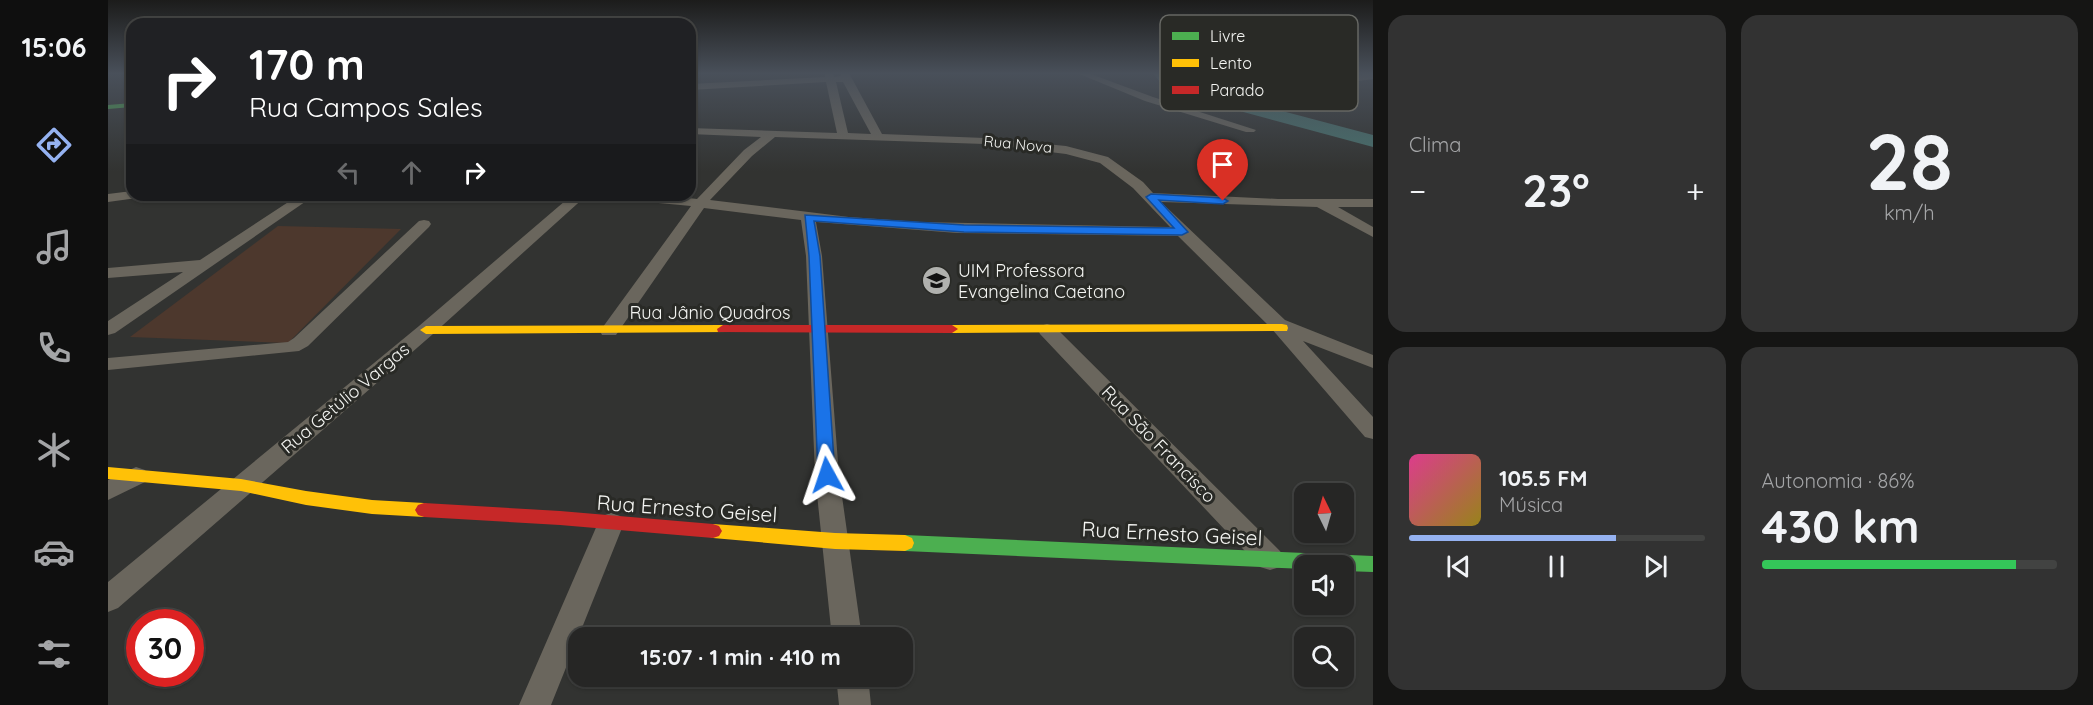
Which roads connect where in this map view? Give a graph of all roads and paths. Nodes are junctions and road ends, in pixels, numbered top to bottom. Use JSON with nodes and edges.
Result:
{"nodes":[{"id":1,"x":837,"y":106,"type":"edge"},
{"id":2,"x":862,"y":106,"type":"edge"},
{"id":3,"x":1188,"y":111,"type":"edge"},
{"id":4,"x":696,"y":130,"type":"edge"},
{"id":5,"x":1250,"y":130,"type":"dead end"},
{"id":6,"x":773,"y":133,"type":"junction"},
{"id":7,"x":843,"y":134,"type":"junction"},
{"id":8,"x":877,"y":135,"type":"junction"},
{"id":9,"x":126,"y":196,"type":"edge"},
{"id":10,"x":1151,"y":197,"type":"junction"},
{"id":11,"x":108,"y":198,"type":"edge"},
{"id":12,"x":299,"y":201,"type":"edge"},
{"id":13,"x":573,"y":201,"type":"edge"},
{"id":14,"x":689,"y":201,"type":"edge"},
{"id":15,"x":701,"y":202,"type":"junction"},
{"id":16,"x":1373,"y":202,"type":"edge"},
{"id":17,"x":1320,"y":203,"type":"junction"},
{"id":18,"x":808,"y":217,"type":"junction"},
{"id":19,"x":424,"y":224,"type":"dead end"},
{"id":20,"x":1182,"y":232,"type":"junction"},
{"id":21,"x":1373,"y":233,"type":"edge"},
{"id":22,"x":205,"y":265,"type":"junction"},
{"id":23,"x":108,"y":273,"type":"edge"},
{"id":24,"x":1280,"y":326,"type":"junction"},
{"id":25,"x":108,"y":329,"type":"edge"},
{"id":26,"x":426,"y":330,"type":"junction"},
{"id":27,"x":609,"y":330,"type":"junction"},
{"id":28,"x":819,"y":330,"type":"junction"},
{"id":29,"x":1047,"y":330,"type":"junction"},
{"id":30,"x":1373,"y":362,"type":"edge"},
{"id":31,"x":108,"y":364,"type":"edge"},
{"id":32,"x":1373,"y":431,"type":"edge"},
{"id":33,"x":108,"y":473,"type":"edge"},
{"id":34,"x":136,"y":476,"type":"junction"},
{"id":35,"x":241,"y":485,"type":"junction"},
{"id":36,"x":108,"y":491,"type":"edge"},
{"id":37,"x":611,"y":523,"type":"junction"},
{"id":38,"x":835,"y":541,"type":"junction"},
{"id":39,"x":1270,"y":559,"type":"junction"},
{"id":40,"x":1373,"y":564,"type":"edge"},
{"id":41,"x":108,"y":599,"type":"edge"},
{"id":42,"x":846,"y":627,"type":"edge"},
{"id":43,"x":853,"y":687,"type":"edge"},
{"id":44,"x":536,"y":705,"type":"edge"},
{"id":45,"x":855,"y":705,"type":"edge"}],
"edges":[{"from":1,"to":7,"type":"street"},
{"from":2,"to":8,"type":"street"},
{"from":3,"to":5,"type":"street"},
{"from":4,"to":6,"type":"street","name":"Rua Nova"},
{"from":6,"to":7,"type":"street","name":"Rua Nova"},
{"from":6,"to":15,"type":"street"},
{"from":7,"to":8,"type":"street","name":"Rua Nova"},
{"from":8,"to":10,"type":"street","name":"Rua Nova"},
{"from":9,"to":11,"type":"street"},
{"from":10,"to":17,"type":"street"},
{"from":10,"to":20,"type":"street","name":"Rua Nova"},
{"from":12,"to":22,"type":"street"},
{"from":13,"to":26,"type":"street","name":"Rua Getúlio Vargas"},
{"from":14,"to":15,"type":"street"},
{"from":15,"to":18,"type":"street"},
{"from":15,"to":27,"type":"street"},
{"from":16,"to":17,"type":"street"},
{"from":17,"to":21,"type":"street"},
{"from":18,"to":20,"type":"street"},
{"from":18,"to":28,"type":"street"},
{"from":19,"to":31,"type":"street"},
{"from":20,"to":24,"type":"street","name":"Rua Nova"},
{"from":22,"to":23,"type":"street"},
{"from":22,"to":25,"type":"street"},
{"from":24,"to":29,"type":"street","name":"Rua Jânio Quadros"},
{"from":24,"to":30,"type":"street","name":"Rua Nova"},
{"from":24,"to":32,"type":"street","name":"Rua Nova"},
{"from":26,"to":27,"type":"street","name":"Rua Jânio Quadros"},
{"from":26,"to":35,"type":"street","name":"Rua Getúlio Vargas"},
{"from":27,"to":28,"type":"street","name":"Rua Jânio Quadros"},
{"from":28,"to":29,"type":"street","name":"Rua Jânio Quadros"},
{"from":28,"to":38,"type":"street"},
{"from":29,"to":39,"type":"street","name":"Rua São Francisco"},
{"from":33,"to":34,"type":"street","name":"Rua Ernesto Geisel"},
{"from":34,"to":35,"type":"street","name":"Rua Ernesto Geisel"},
{"from":34,"to":36,"type":"street"},
{"from":35,"to":37,"type":"street","name":"Rua Ernesto Geisel"},
{"from":35,"to":41,"type":"street","name":"Rua Getúlio Vargas"},
{"from":37,"to":38,"type":"street","name":"Rua Ernesto Geisel"},
{"from":37,"to":44,"type":"street"},
{"from":38,"to":39,"type":"street","name":"Rua Ernesto Geisel"},
{"from":38,"to":42,"type":"street"},
{"from":39,"to":40,"type":"street","name":"Rua Ernesto Geisel"},
{"from":43,"to":45,"type":"street"}]}
